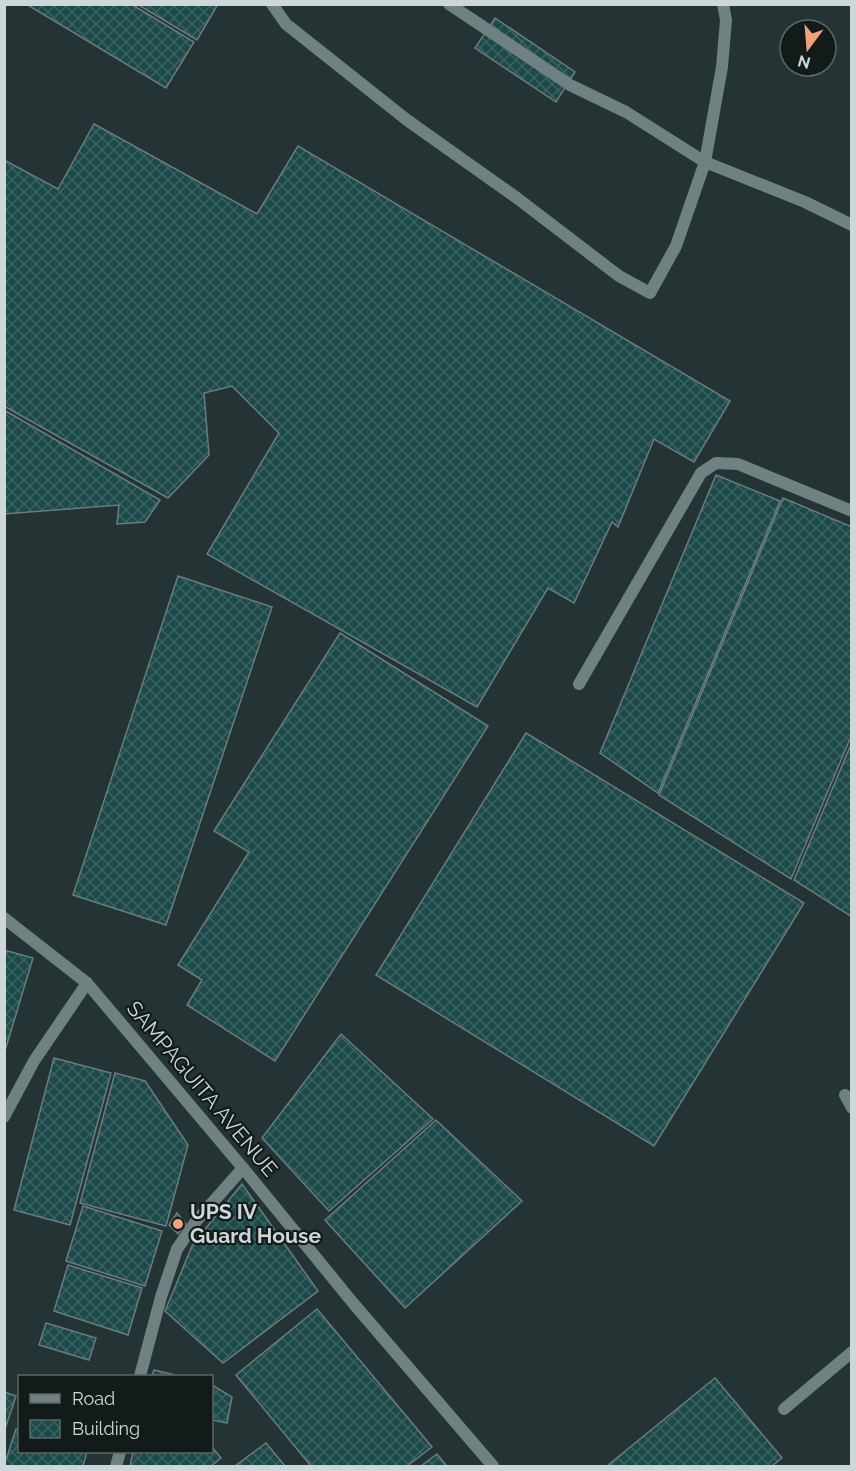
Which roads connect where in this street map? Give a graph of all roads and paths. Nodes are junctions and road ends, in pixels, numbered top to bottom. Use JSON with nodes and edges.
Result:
{"nodes":[{"id":1,"x":272,"y":4,"type":"edge"},
{"id":2,"x":449,"y":4,"type":"edge"},
{"id":3,"x":723,"y":4,"type":"edge"},
{"id":4,"x":705,"y":162,"type":"junction"},
{"id":5,"x":852,"y":225,"type":"edge"},
{"id":6,"x":852,"y":511,"type":"edge"},
{"id":7,"x":579,"y":684,"type":"dead end"},
{"id":8,"x":4,"y":918,"type":"edge"},
{"id":9,"x":87,"y":983,"type":"junction"},
{"id":10,"x":845,"y":1095,"type":"dead end"},
{"id":11,"x":852,"y":1108,"type":"edge"},
{"id":12,"x":4,"y":1117,"type":"edge"},
{"id":13,"x":243,"y":1168,"type":"junction"},
{"id":14,"x":852,"y":1352,"type":"edge"},
{"id":15,"x":141,"y":1375,"type":"edge"},
{"id":16,"x":784,"y":1409,"type":"dead end"},
{"id":17,"x":493,"y":1467,"type":"edge"}],
"edges":[{"from":1,"to":4,"type":"street"},
{"from":2,"to":4,"type":"street"},
{"from":3,"to":4,"type":"street"},
{"from":4,"to":5,"type":"street"},
{"from":6,"to":7,"type":"street"},
{"from":8,"to":9,"type":"street","name":"SAMPAGUITA AVENUE"},
{"from":9,"to":12,"type":"street"},
{"from":9,"to":13,"type":"street","name":"SAMPAGUITA AVENUE"},
{"from":10,"to":11,"type":"street"},
{"from":13,"to":15,"type":"street"},
{"from":13,"to":17,"type":"street","name":"SAMPAGUITA AVENUE"},
{"from":14,"to":16,"type":"street"}]}
